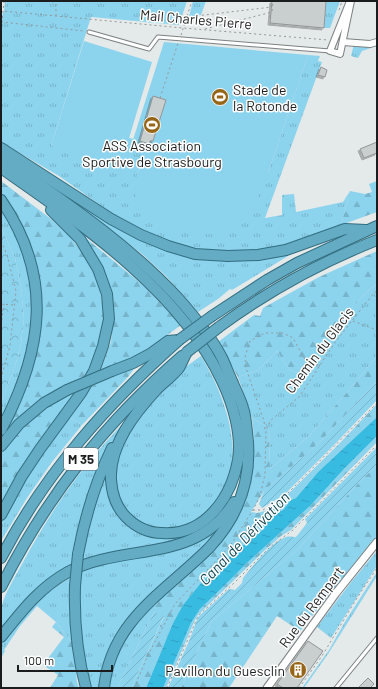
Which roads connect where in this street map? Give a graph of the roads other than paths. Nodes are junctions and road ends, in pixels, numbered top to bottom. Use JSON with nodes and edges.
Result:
{"nodes":[{"id":1,"x":350,"y":1,"type":"edge"},
{"id":2,"x":89,"y":32,"type":"road end"},
{"id":3,"x":343,"y":42,"type":"junction"},
{"id":4,"x":377,"y":42,"type":"edge"},
{"id":5,"x":330,"y":51,"type":"junction"},
{"id":6,"x":1,"y":148,"type":"edge"},
{"id":7,"x":1,"y":157,"type":"edge"},
{"id":8,"x":1,"y":168,"type":"edge"},
{"id":9,"x":28,"y":188,"type":"junction"},
{"id":10,"x":1,"y":200,"type":"edge"},
{"id":11,"x":377,"y":226,"type":"edge"},
{"id":12,"x":366,"y":230,"type":"junction"},
{"id":13,"x":377,"y":240,"type":"edge"},
{"id":14,"x":179,"y":340,"type":"junction"},
{"id":15,"x":187,"y":352,"type":"junction"},
{"id":16,"x":1,"y":430,"type":"edge"},
{"id":17,"x":122,"y":436,"type":"junction"},
{"id":18,"x":1,"y":446,"type":"edge"},
{"id":19,"x":244,"y":485,"type":"junction"},
{"id":20,"x":1,"y":515,"type":"edge"},
{"id":21,"x":377,"y":542,"type":"edge"},
{"id":22,"x":1,"y":558,"type":"edge"},
{"id":23,"x":1,"y":587,"type":"edge"},
{"id":24,"x":1,"y":637,"type":"edge"},
{"id":25,"x":377,"y":638,"type":"edge"},
{"id":26,"x":86,"y":688,"type":"edge"},
{"id":27,"x":104,"y":688,"type":"edge"},
{"id":28,"x":267,"y":688,"type":"edge"},
{"id":29,"x":336,"y":688,"type":"edge"}],
"edges":[{"from":1,"to":3,"type":"street"},
{"from":1,"to":5,"type":"street"},
{"from":2,"to":5,"type":"lane"},
{"from":3,"to":4,"type":"street"},
{"from":3,"to":5,"type":"street"},
{"from":6,"to":12,"type":"highway"},
{"from":7,"to":19,"type":"highway"},
{"from":8,"to":9,"type":"highway"},
{"from":9,"to":17,"type":"highway"},
{"from":9,"to":20,"type":"highway"},
{"from":10,"to":16,"type":"highway"},
{"from":11,"to":12,"type":"highway","number":"M 35"},
{"from":12,"to":14,"type":"highway","number":"M 35","bridge":true},
{"from":13,"to":15,"type":"highway","number":"M 35","bridge":true},
{"from":14,"to":18,"type":"highway","bridge":true},
{"from":14,"to":22,"type":"highway","number":"M 35"},
{"from":15,"to":17,"type":"highway"},
{"from":15,"to":23,"type":"highway","number":"M 35"},
{"from":17,"to":26,"type":"highway","bridge":true},
{"from":19,"to":24,"type":"highway"},
{"from":19,"to":27,"type":"highway"},
{"from":21,"to":28,"type":"street","name":"Rue du Rempart"},
{"from":25,"to":29,"type":"lane"}]}
